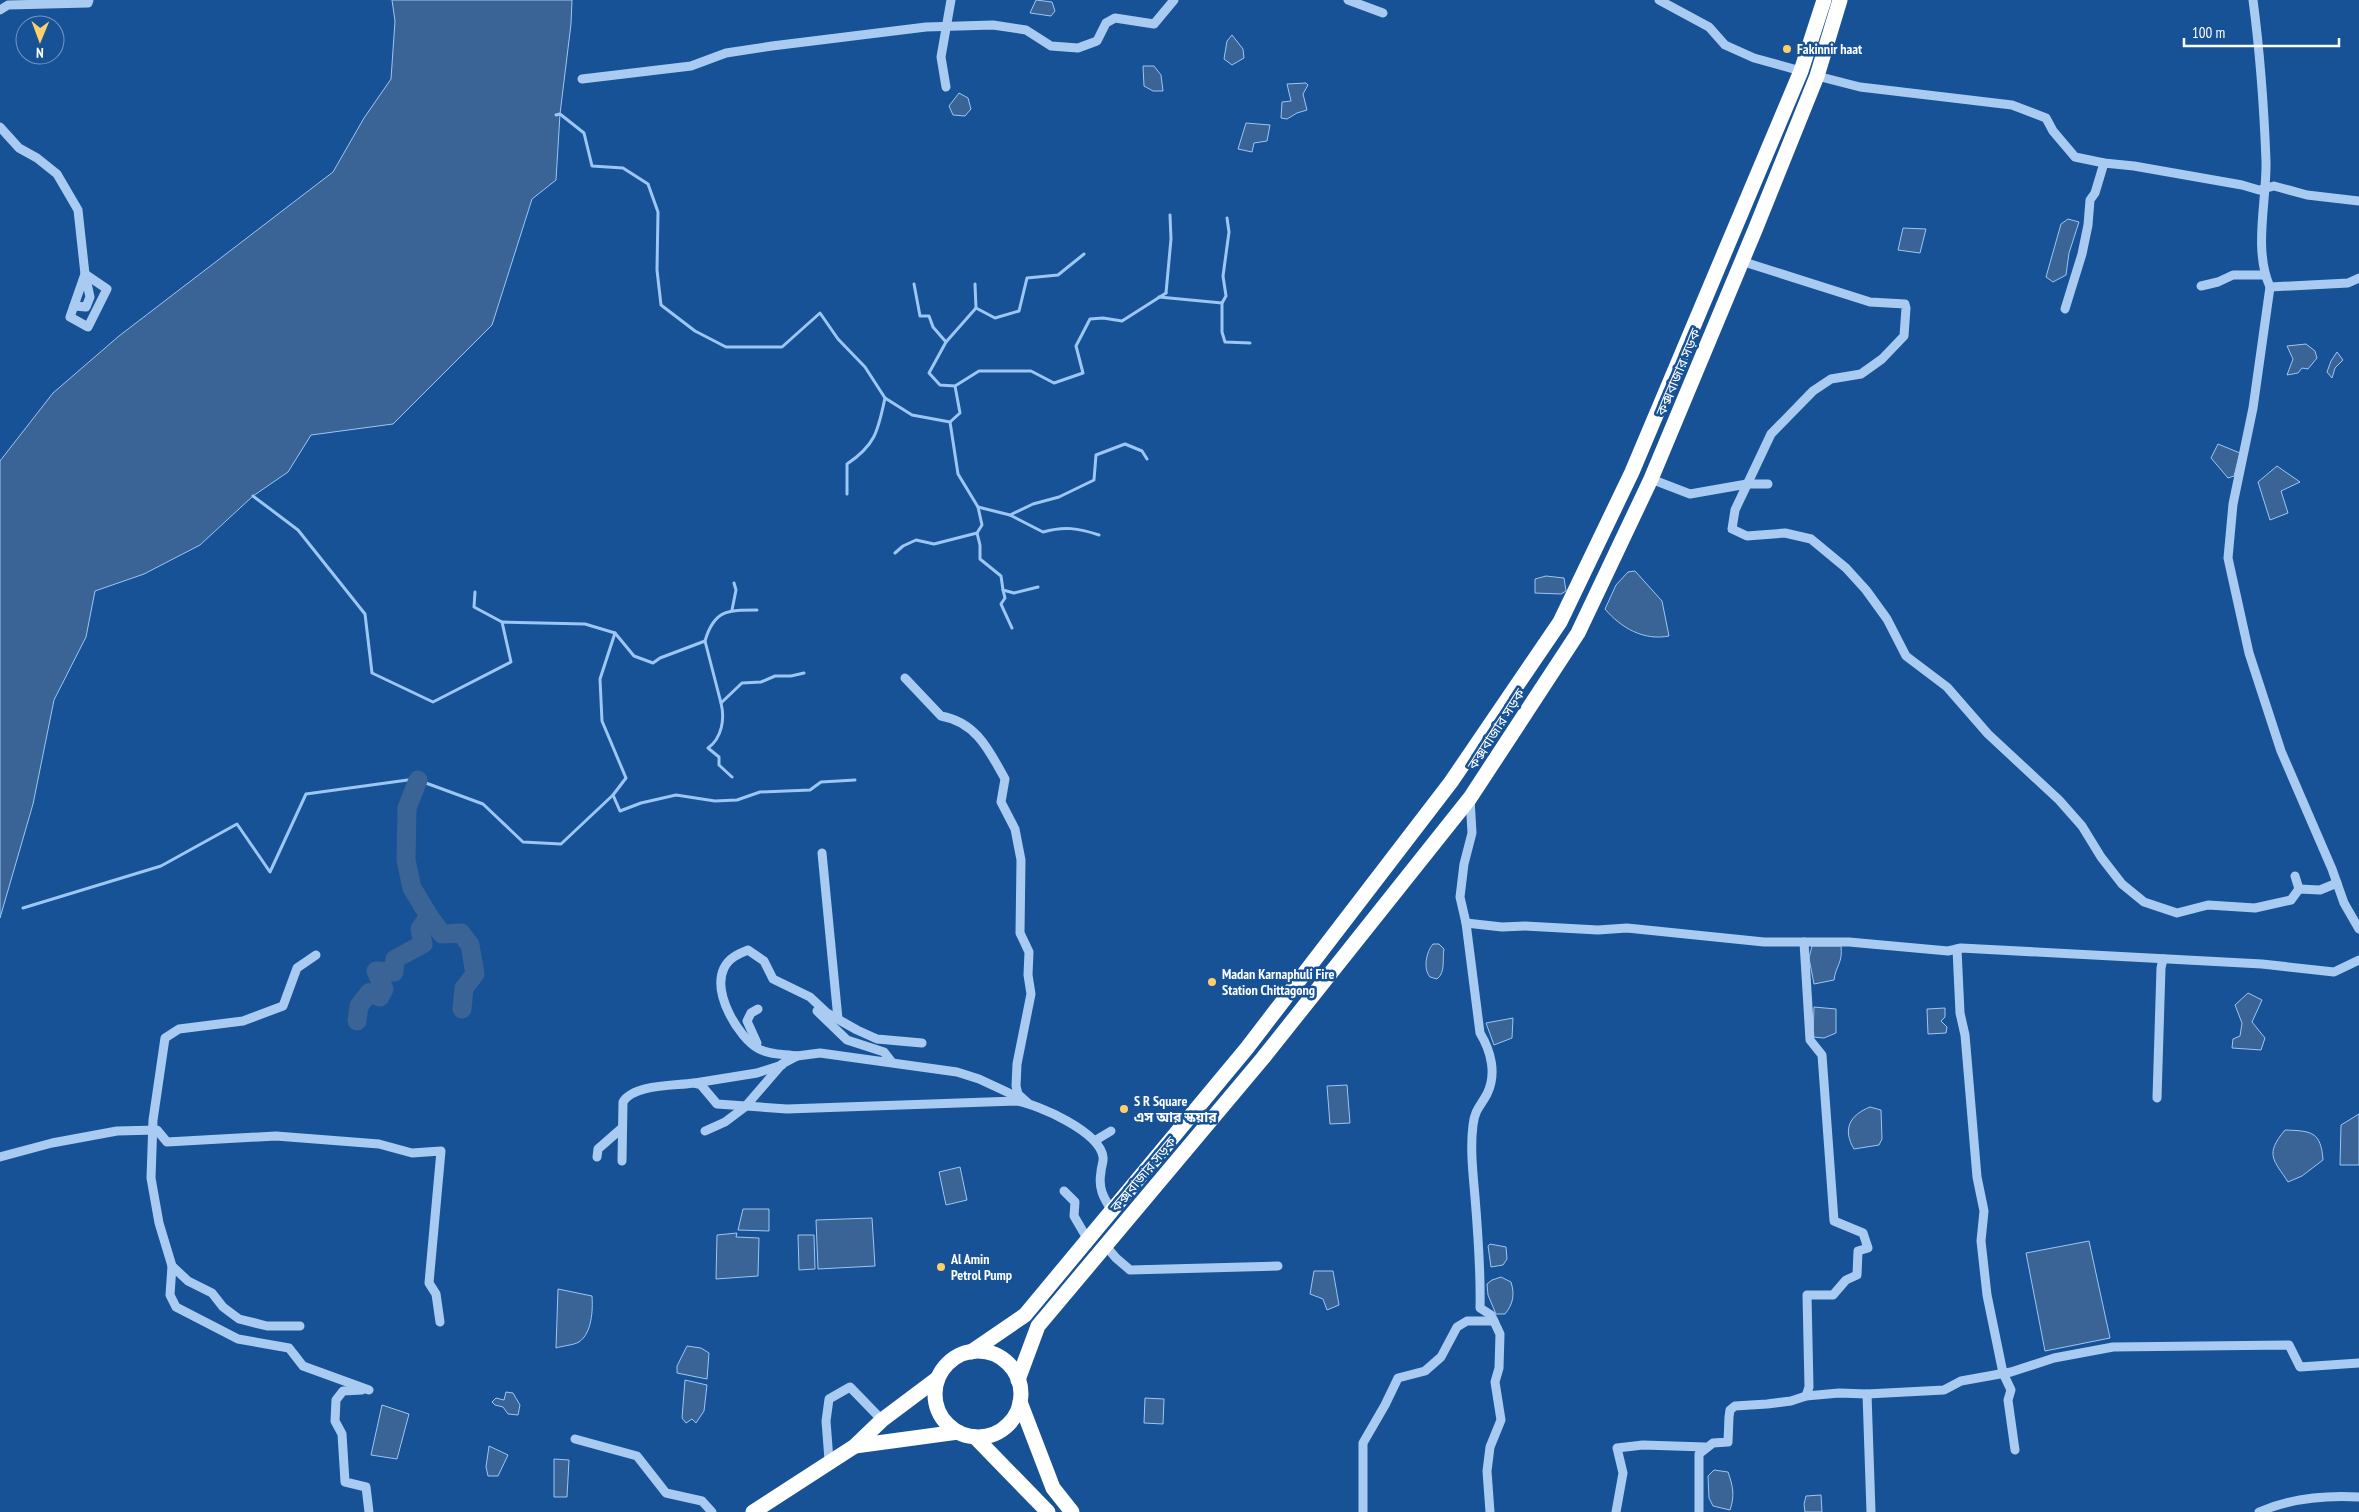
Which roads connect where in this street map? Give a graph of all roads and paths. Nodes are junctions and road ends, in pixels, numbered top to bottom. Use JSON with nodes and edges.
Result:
{"nodes":[{"id":1,"x":89,"y":0,"type":"edge"},
{"id":2,"x":951,"y":0,"type":"edge"},
{"id":3,"x":1174,"y":0,"type":"edge"},
{"id":4,"x":1348,"y":0,"type":"edge"},
{"id":5,"x":1659,"y":0,"type":"edge"},
{"id":6,"x":1824,"y":0,"type":"edge"},
{"id":7,"x":1840,"y":0,"type":"edge"},
{"id":8,"x":2254,"y":0,"type":"edge"},
{"id":9,"x":0,"y":10,"type":"edge"},
{"id":10,"x":1383,"y":13,"type":"dead end"},
{"id":11,"x":948,"y":26,"type":"junction"},
{"id":12,"x":1801,"y":71,"type":"junction"},
{"id":13,"x":1817,"y":76,"type":"junction"},
{"id":14,"x":582,"y":79,"type":"dead end"},
{"id":15,"x":946,"y":88,"type":"dead end"},
{"id":16,"x":0,"y":126,"type":"edge"},
{"id":17,"x":2104,"y":164,"type":"junction"},
{"id":18,"x":2266,"y":186,"type":"junction"},
{"id":19,"x":2359,"y":201,"type":"edge"},
{"id":20,"x":1741,"y":261,"type":"junction"},
{"id":21,"x":85,"y":274,"type":"junction"},
{"id":22,"x":2265,"y":275,"type":"junction"},
{"id":23,"x":2359,"y":278,"type":"edge"},
{"id":24,"x":2201,"y":286,"type":"dead end"},
{"id":25,"x":2270,"y":287,"type":"junction"},
{"id":26,"x":2065,"y":309,"type":"dead end"},
{"id":27,"x":1651,"y":479,"type":"junction"},
{"id":28,"x":1747,"y":484,"type":"junction"},
{"id":29,"x":1768,"y":484,"type":"dead end"},
{"id":30,"x":905,"y":678,"type":"dead end"},
{"id":31,"x":1470,"y":798,"type":"junction"},
{"id":32,"x":822,"y":853,"type":"dead end"},
{"id":33,"x":2295,"y":876,"type":"dead end"},
{"id":34,"x":2337,"y":883,"type":"junction"},
{"id":35,"x":2298,"y":889,"type":"junction"},
{"id":36,"x":1466,"y":923,"type":"junction"},
{"id":37,"x":2359,"y":929,"type":"edge"},
{"id":38,"x":1804,"y":942,"type":"junction"},
{"id":39,"x":1957,"y":949,"type":"junction"},
{"id":40,"x":316,"y":955,"type":"dead end"},
{"id":41,"x":2163,"y":959,"type":"junction"},
{"id":42,"x":2359,"y":960,"type":"edge"},
{"id":43,"x":781,"y":983,"type":"junction"},
{"id":44,"x":758,"y":1010,"type":"dead end"},
{"id":45,"x":838,"y":1019,"type":"junction"},
{"id":46,"x":922,"y":1043,"type":"dead end"},
{"id":47,"x":761,"y":1050,"type":"junction"},
{"id":48,"x":797,"y":1056,"type":"junction"},
{"id":49,"x":891,"y":1061,"type":"junction"},
{"id":50,"x":782,"y":1064,"type":"junction"},
{"id":51,"x":694,"y":1083,"type":"junction"},
{"id":52,"x":2157,"y":1098,"type":"dead end"},
{"id":53,"x":1028,"y":1103,"type":"junction"},
{"id":54,"x":745,"y":1107,"type":"junction"},
{"id":55,"x":622,"y":1128,"type":"junction"},
{"id":56,"x":153,"y":1130,"type":"junction"},
{"id":57,"x":705,"y":1131,"type":"dead end"},
{"id":58,"x":1111,"y":1131,"type":"dead end"},
{"id":59,"x":1096,"y":1140,"type":"junction"},
{"id":60,"x":0,"y":1157,"type":"edge"},
{"id":61,"x":597,"y":1157,"type":"dead end"},
{"id":62,"x":622,"y":1161,"type":"dead end"},
{"id":63,"x":1064,"y":1191,"type":"dead end"},
{"id":64,"x":1112,"y":1211,"type":"junction"},
{"id":65,"x":1088,"y":1240,"type":"junction"},
{"id":66,"x":1105,"y":1245,"type":"junction"},
{"id":67,"x":172,"y":1266,"type":"junction"},
{"id":68,"x":1278,"y":1266,"type":"dead end"},
{"id":69,"x":1494,"y":1321,"type":"junction"},
{"id":70,"x":440,"y":1322,"type":"dead end"},
{"id":71,"x":300,"y":1326,"type":"dead end"},
{"id":72,"x":971,"y":1352,"type":"junction"},
{"id":73,"x":2359,"y":1363,"type":"edge"},
{"id":74,"x":2003,"y":1373,"type":"junction"},
{"id":75,"x":938,"y":1378,"type":"junction"},
{"id":76,"x":1018,"y":1380,"type":"junction"},
{"id":77,"x":1867,"y":1394,"type":"junction"},
{"id":78,"x":1806,"y":1396,"type":"junction"},
{"id":79,"x":1020,"y":1402,"type":"junction"},
{"id":80,"x":882,"y":1420,"type":"junction"},
{"id":81,"x":958,"y":1432,"type":"junction"},
{"id":82,"x":976,"y":1436,"type":"junction"},
{"id":83,"x":575,"y":1439,"type":"dead end"},
{"id":84,"x":855,"y":1446,"type":"junction"},
{"id":85,"x":1705,"y":1447,"type":"junction"},
{"id":86,"x":2015,"y":1450,"type":"dead end"},
{"id":87,"x":830,"y":1460,"type":"junction"},
{"id":88,"x":2359,"y":1497,"type":"edge"},
{"id":89,"x":369,"y":1512,"type":"edge"},
{"id":90,"x":712,"y":1512,"type":"edge"},
{"id":91,"x":753,"y":1512,"type":"edge"},
{"id":92,"x":1048,"y":1512,"type":"edge"},
{"id":93,"x":1072,"y":1512,"type":"edge"},
{"id":94,"x":1362,"y":1512,"type":"edge"},
{"id":95,"x":1490,"y":1512,"type":"edge"},
{"id":96,"x":1616,"y":1512,"type":"edge"},
{"id":97,"x":1699,"y":1512,"type":"edge"},
{"id":98,"x":1870,"y":1512,"type":"edge"},
{"id":99,"x":2258,"y":1512,"type":"edge"}],
"edges":[{"from":1,"to":9,"type":"street"},
{"from":2,"to":11,"type":"street"},
{"from":3,"to":11,"type":"street"},
{"from":4,"to":10,"type":"street"},
{"from":5,"to":12,"type":"street"},
{"from":6,"to":12,"type":"highway","name":"কক্সবাজার সড়ক"},
{"from":7,"to":13,"type":"highway","name":"কক্সবাজার সড়ক"},
{"from":8,"to":18,"type":"street"},
{"from":11,"to":14,"type":"street"},
{"from":11,"to":15,"type":"street"},
{"from":12,"to":64,"type":"highway","name":"কক্সবাজার সড়ক"},
{"from":13,"to":17,"type":"street"},
{"from":13,"to":20,"type":"highway","name":"কক্সবাজার সড়ক"},
{"from":16,"to":21,"type":"street"},
{"from":17,"to":18,"type":"street"},
{"from":17,"to":26,"type":"street"},
{"from":18,"to":19,"type":"street"},
{"from":18,"to":22,"type":"street"},
{"from":20,"to":27,"type":"highway","name":"কক্সবাজার সড়ক"},
{"from":20,"to":28,"type":"street"},
{"from":21,"to":21,"type":"street"},
{"from":22,"to":24,"type":"street"},
{"from":22,"to":25,"type":"street"},
{"from":23,"to":25,"type":"street"},
{"from":25,"to":34,"type":"street"},
{"from":27,"to":28,"type":"street"},
{"from":27,"to":31,"type":"highway","name":"কক্সবাজার সড়ক"},
{"from":28,"to":29,"type":"street"},
{"from":28,"to":35,"type":"street"},
{"from":30,"to":53,"type":"street"},
{"from":31,"to":36,"type":"street"},
{"from":31,"to":66,"type":"highway","name":"কক্সবাজার সড়ক"},
{"from":32,"to":45,"type":"street"},
{"from":33,"to":35,"type":"street"},
{"from":34,"to":35,"type":"street"},
{"from":34,"to":37,"type":"street"},
{"from":36,"to":38,"type":"street"},
{"from":36,"to":69,"type":"street"},
{"from":38,"to":39,"type":"street"},
{"from":38,"to":78,"type":"street"},
{"from":39,"to":41,"type":"street"},
{"from":39,"to":74,"type":"street"},
{"from":40,"to":56,"type":"street"},
{"from":41,"to":42,"type":"street"},
{"from":41,"to":52,"type":"street"},
{"from":43,"to":45,"type":"street"},
{"from":43,"to":47,"type":"street"},
{"from":43,"to":49,"type":"street"},
{"from":44,"to":47,"type":"street"},
{"from":45,"to":46,"type":"street"},
{"from":47,"to":48,"type":"street"},
{"from":48,"to":49,"type":"street"},
{"from":48,"to":50,"type":"street"},
{"from":49,"to":53,"type":"street"},
{"from":50,"to":51,"type":"street"},
{"from":50,"to":54,"type":"street"},
{"from":51,"to":54,"type":"street"},
{"from":51,"to":55,"type":"street"},
{"from":53,"to":54,"type":"street"},
{"from":53,"to":59,"type":"street"},
{"from":54,"to":57,"type":"street"},
{"from":55,"to":61,"type":"street"},
{"from":55,"to":62,"type":"street"},
{"from":56,"to":60,"type":"street"},
{"from":56,"to":67,"type":"street"},
{"from":56,"to":70,"type":"street"},
{"from":58,"to":59,"type":"street"},
{"from":59,"to":64,"type":"street"},
{"from":63,"to":65,"type":"street"},
{"from":64,"to":65,"type":"highway","name":"কক্সবাজার সড়ক"},
{"from":65,"to":72,"type":"highway","name":"কক্সবাজার সড়ক"},
{"from":66,"to":68,"type":"street"},
{"from":66,"to":76,"type":"highway","name":"কক্সবাজার সড়ক"},
{"from":67,"to":71,"type":"street"},
{"from":67,"to":89,"type":"street"},
{"from":69,"to":94,"type":"street"},
{"from":69,"to":95,"type":"street"},
{"from":72,"to":75,"type":"highway"},
{"from":72,"to":76,"type":"highway"},
{"from":73,"to":74,"type":"street"},
{"from":74,"to":77,"type":"street"},
{"from":74,"to":86,"type":"street"},
{"from":75,"to":80,"type":"highway"},
{"from":75,"to":81,"type":"highway"},
{"from":76,"to":79,"type":"highway"},
{"from":77,"to":78,"type":"street"},
{"from":77,"to":98,"type":"street"},
{"from":78,"to":85,"type":"street"},
{"from":79,"to":82,"type":"highway"},
{"from":79,"to":93,"type":"highway"},
{"from":80,"to":84,"type":"highway"},
{"from":80,"to":87,"type":"street"},
{"from":81,"to":82,"type":"highway"},
{"from":81,"to":84,"type":"highway"},
{"from":82,"to":92,"type":"highway"},
{"from":83,"to":90,"type":"street"},
{"from":84,"to":87,"type":"highway"},
{"from":85,"to":96,"type":"street"},
{"from":85,"to":97,"type":"street"},
{"from":87,"to":91,"type":"highway"},
{"from":88,"to":99,"type":"street"}]}
